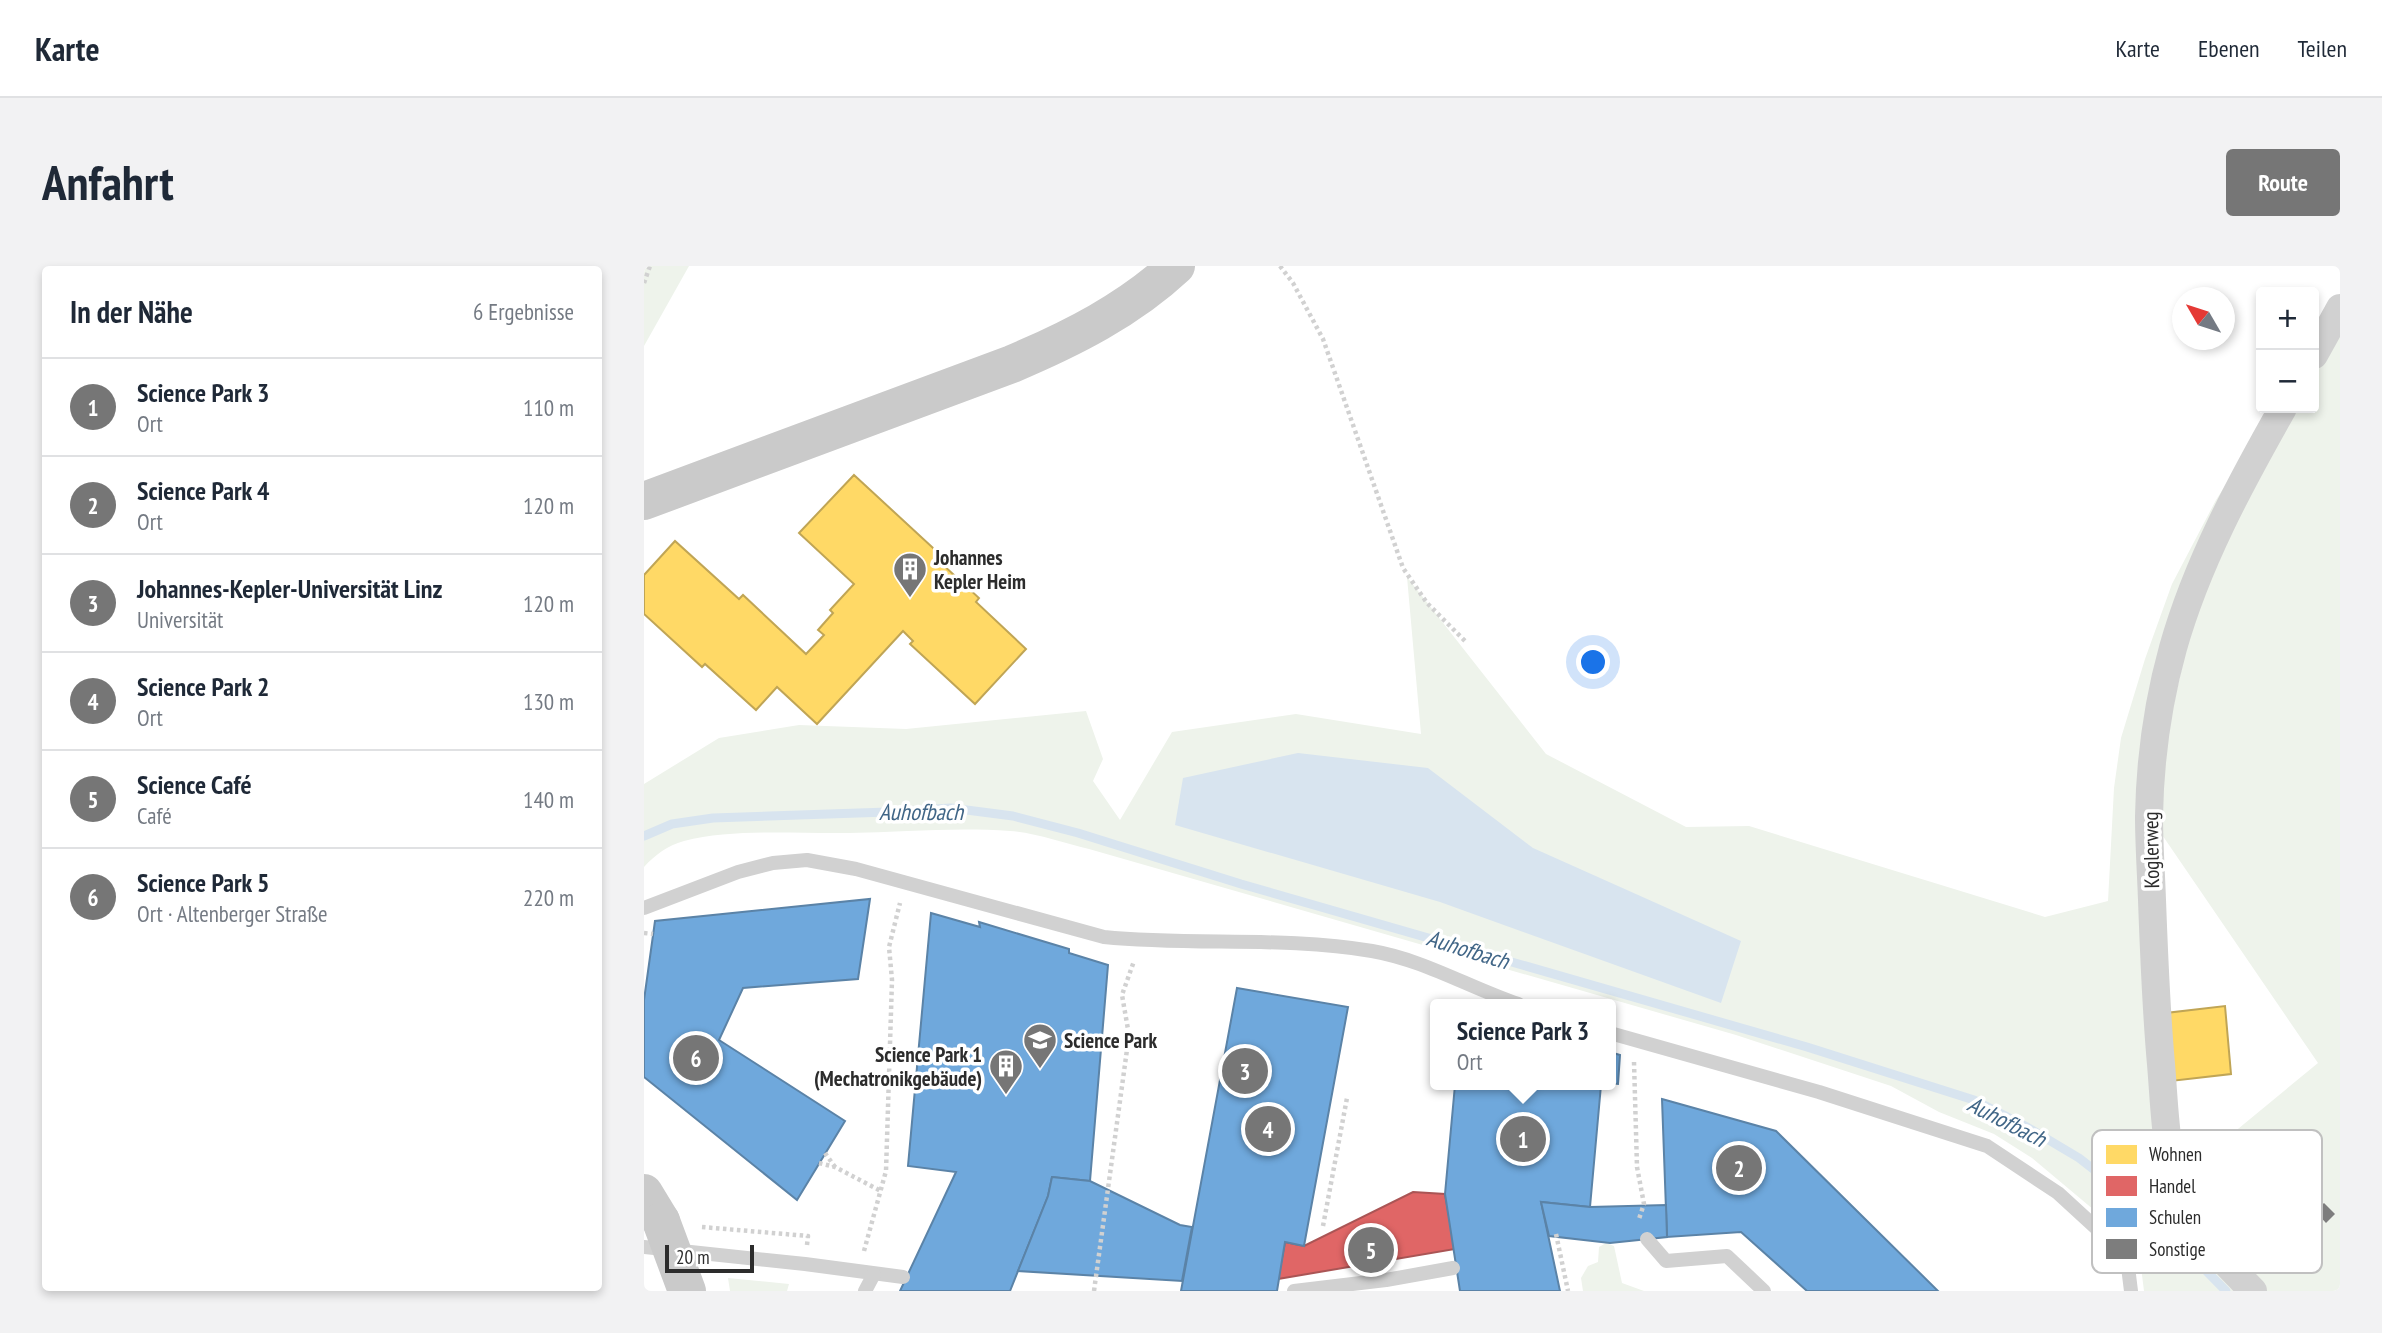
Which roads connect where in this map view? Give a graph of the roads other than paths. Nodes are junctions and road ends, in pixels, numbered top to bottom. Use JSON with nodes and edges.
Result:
{"nodes":[{"id":1,"x":1176,"y":266,"type":"edge"},
{"id":2,"x":2340,"y":308,"type":"edge"},
{"id":3,"x":2317,"y":350,"type":"edge"},
{"id":4,"x":2280,"y":413,"type":"edge"},
{"id":5,"x":644,"y":501,"type":"edge"},
{"id":6,"x":644,"y":908,"type":"edge"},
{"id":7,"x":1503,"y":999,"type":"edge"},
{"id":8,"x":1616,"y":1033,"type":"edge"},
{"id":9,"x":2168,"y":1130,"type":"edge"},
{"id":10,"x":650,"y":1220,"type":"edge"},
{"id":11,"x":2092,"y":1224,"type":"edge"},
{"id":12,"x":1647,"y":1239,"type":"dead end"},
{"id":13,"x":1453,"y":1268,"type":"dead end"},
{"id":14,"x":2129,"y":1273,"type":"edge"},
{"id":15,"x":2236,"y":1273,"type":"edge"},
{"id":16,"x":874,"y":1274,"type":"junction"},
{"id":17,"x":903,"y":1277,"type":"dead end"},
{"id":18,"x":687,"y":1291,"type":"edge"},
{"id":19,"x":865,"y":1291,"type":"edge"},
{"id":20,"x":1294,"y":1291,"type":"edge"},
{"id":21,"x":1764,"y":1291,"type":"edge"},
{"id":22,"x":2131,"y":1291,"type":"edge"},
{"id":23,"x":2253,"y":1291,"type":"edge"}],
"edges":[{"from":1,"to":5,"type":"street"},
{"from":2,"to":3,"type":"street"},
{"from":4,"to":9,"type":"street","name":"Koglerweg"},
{"from":6,"to":7,"type":"lane"},
{"from":8,"to":11,"type":"lane"},
{"from":10,"to":16,"type":"lane"},
{"from":10,"to":18,"type":"street","bridge":true},
{"from":12,"to":21,"type":"lane"},
{"from":13,"to":20,"type":"lane"},
{"from":14,"to":22,"type":"lane"},
{"from":15,"to":23,"type":"street","name":"Koglerweg"},
{"from":16,"to":17,"type":"lane"},
{"from":16,"to":19,"type":"lane"}]}
